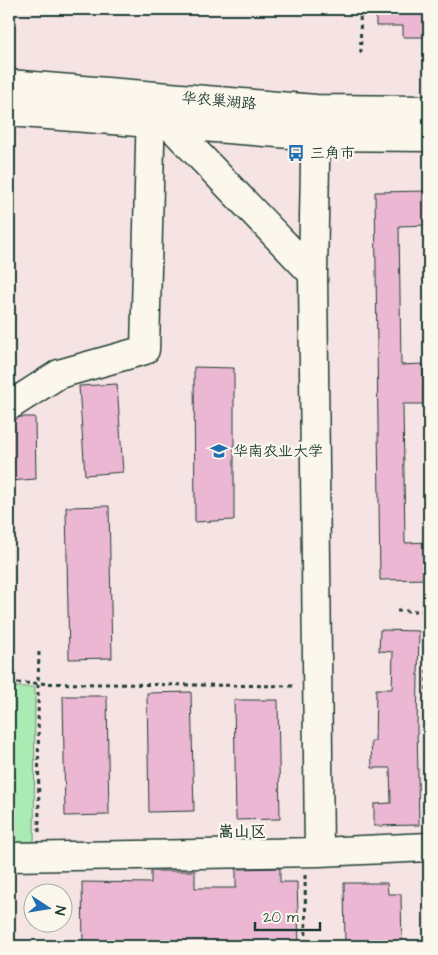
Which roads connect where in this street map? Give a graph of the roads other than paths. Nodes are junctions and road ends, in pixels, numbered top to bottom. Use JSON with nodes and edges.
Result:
{"nodes":[{"id":1,"x":9,"y":84,"type":"edge"},
{"id":2,"x":151,"y":96,"type":"junction"},
{"id":3,"x":429,"y":110,"type":"edge"},
{"id":4,"x":9,"y":112,"type":"edge"},
{"id":5,"x":316,"y":122,"type":"junction"},
{"id":6,"x":160,"y":124,"type":"junction"},
{"id":7,"x":429,"y":137,"type":"edge"},
{"id":8,"x":313,"y":274,"type":"junction"},
{"id":9,"x":9,"y":406,"type":"edge"},
{"id":10,"x":429,"y":847,"type":"edge"},
{"id":11,"x":312,"y":852,"type":"junction"},
{"id":12,"x":9,"y":857,"type":"edge"}],
"edges":[{"from":1,"to":2,"type":"street","name":"华农巢湖路"},
{"from":2,"to":5,"type":"street","name":"华农巢湖路"},
{"from":2,"to":6,"type":"street"},
{"from":3,"to":5,"type":"street","name":"华农巢湖路"},
{"from":4,"to":6,"type":"street","name":"华农巢湖路"},
{"from":5,"to":6,"type":"street","name":"华农巢湖路"},
{"from":5,"to":7,"type":"street","name":"华农巢湖路"},
{"from":5,"to":8,"type":"street"},
{"from":6,"to":8,"type":"street"},
{"from":6,"to":9,"type":"street"},
{"from":8,"to":11,"type":"street"},
{"from":10,"to":11,"type":"street"},
{"from":11,"to":12,"type":"street"}]}
